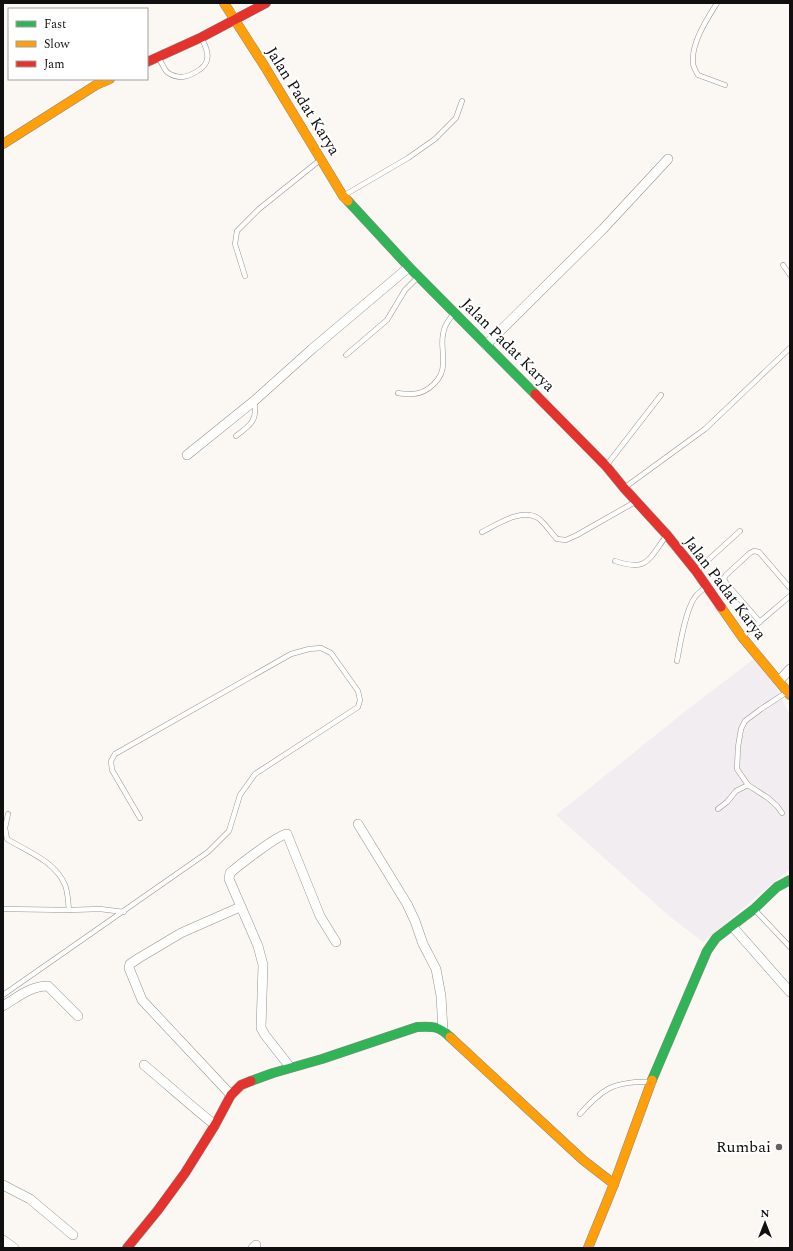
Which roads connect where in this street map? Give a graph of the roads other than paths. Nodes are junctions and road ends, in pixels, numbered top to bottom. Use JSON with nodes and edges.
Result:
{"nodes":[{"id":1,"x":224,"y":3,"type":"edge"},
{"id":2,"x":266,"y":3,"type":"edge"},
{"id":3,"x":717,"y":3,"type":"edge"},
{"id":4,"x":235,"y":20,"type":"junction"},
{"id":5,"x":202,"y":37,"type":"junction"},
{"id":6,"x":158,"y":57,"type":"junction"},
{"id":7,"x":148,"y":62,"type":"edge"},
{"id":8,"x":105,"y":80,"type":"edge"},
{"id":9,"x":94,"y":82,"type":"edge"},
{"id":10,"x":725,"y":85,"type":"dead end"},
{"id":11,"x":462,"y":100,"type":"dead end"},
{"id":12,"x":3,"y":144,"type":"edge"},
{"id":13,"x":322,"y":159,"type":"junction"},
{"id":14,"x":668,"y":160,"type":"dead end"},
{"id":15,"x":343,"y":196,"type":"junction"},
{"id":16,"x":783,"y":264,"type":"dead end"},
{"id":17,"x":409,"y":267,"type":"junction"},
{"id":18,"x":790,"y":274,"type":"edge"},
{"id":19,"x":245,"y":276,"type":"dead end"},
{"id":20,"x":419,"y":276,"type":"junction"},
{"id":21,"x":454,"y":312,"type":"junction"},
{"id":22,"x":486,"y":345,"type":"junction"},
{"id":23,"x":790,"y":348,"type":"edge"},
{"id":24,"x":346,"y":355,"type":"dead end"},
{"id":25,"x":398,"y":393,"type":"dead end"},
{"id":26,"x":661,"y":395,"type":"dead end"},
{"id":27,"x":254,"y":401,"type":"junction"},
{"id":28,"x":236,"y":436,"type":"dead end"},
{"id":29,"x":187,"y":455,"type":"dead end"},
{"id":30,"x":606,"y":466,"type":"junction"},
{"id":31,"x":624,"y":488,"type":"junction"},
{"id":32,"x":637,"y":501,"type":"junction"},
{"id":33,"x":740,"y":531,"type":"dead end"},
{"id":34,"x":482,"y":532,"type":"dead end"},
{"id":35,"x":667,"y":535,"type":"junction"},
{"id":36,"x":615,"y":561,"type":"dead end"},
{"id":37,"x":696,"y":572,"type":"junction"},
{"id":38,"x":706,"y":586,"type":"junction"},
{"id":39,"x":790,"y":588,"type":"edge"},
{"id":40,"x":790,"y":596,"type":"edge"},
{"id":41,"x":760,"y":622,"type":"junction"},
{"id":42,"x":742,"y":637,"type":"junction"},
{"id":43,"x":677,"y":661,"type":"dead end"},
{"id":44,"x":790,"y":669,"type":"edge"},
{"id":45,"x":779,"y":681,"type":"junction"},
{"id":46,"x":789,"y":694,"type":"edge"},
{"id":47,"x":748,"y":785,"type":"junction"},
{"id":48,"x":718,"y":809,"type":"dead end"},
{"id":49,"x":782,"y":813,"type":"dead end"},
{"id":50,"x":8,"y":814,"type":"dead end"},
{"id":51,"x":140,"y":818,"type":"dead end"},
{"id":52,"x":358,"y":824,"type":"dead end"},
{"id":53,"x":790,"y":880,"type":"edge"},
{"id":54,"x":240,"y":907,"type":"junction"},
{"id":55,"x":3,"y":909,"type":"edge"},
{"id":56,"x":754,"y":909,"type":"junction"},
{"id":57,"x":69,"y":910,"type":"junction"},
{"id":58,"x":124,"y":912,"type":"junction"},
{"id":59,"x":732,"y":926,"type":"junction"},
{"id":60,"x":336,"y":942,"type":"dead end"},
{"id":61,"x":790,"y":947,"type":"edge"},
{"id":62,"x":790,"y":992,"type":"edge"},
{"id":63,"x":3,"y":995,"type":"edge"},
{"id":64,"x":3,"y":1006,"type":"edge"},
{"id":65,"x":78,"y":1016,"type":"dead end"},
{"id":66,"x":443,"y":1030,"type":"junction"},
{"id":67,"x":144,"y":1065,"type":"dead end"},
{"id":68,"x":290,"y":1067,"type":"junction"},
{"id":69,"x":651,"y":1082,"type":"junction"},
{"id":70,"x":231,"y":1095,"type":"junction"},
{"id":71,"x":580,"y":1114,"type":"dead end"},
{"id":72,"x":215,"y":1125,"type":"junction"},
{"id":73,"x":614,"y":1184,"type":"junction"},
{"id":74,"x":3,"y":1185,"type":"edge"},
{"id":75,"x":73,"y":1235,"type":"dead end"},
{"id":76,"x":3,"y":1240,"type":"edge"},
{"id":77,"x":14,"y":1248,"type":"edge"},
{"id":78,"x":127,"y":1248,"type":"edge"},
{"id":79,"x":588,"y":1248,"type":"edge"}],
"edges":[{"from":1,"to":4,"type":"main road","name":"Jalan Padat Karya"},
{"from":2,"to":4,"type":"main road"},
{"from":3,"to":10,"type":"lane"},
{"from":4,"to":5,"type":"main road"},
{"from":4,"to":13,"type":"main road","name":"Jalan Padat Karya"},
{"from":5,"to":6,"type":"main road"},
{"from":5,"to":6,"type":"lane"},
{"from":6,"to":7,"type":"main road"},
{"from":8,"to":9,"type":"main road"},
{"from":9,"to":12,"type":"main road"},
{"from":11,"to":15,"type":"lane"},
{"from":13,"to":15,"type":"main road","name":"Jalan Padat Karya"},
{"from":13,"to":19,"type":"lane"},
{"from":14,"to":22,"type":"street"},
{"from":15,"to":17,"type":"main road","name":"Jalan Padat Karya"},
{"from":16,"to":18,"type":"lane"},
{"from":17,"to":20,"type":"main road","name":"Jalan Padat Karya"},
{"from":17,"to":27,"type":"street"},
{"from":20,"to":21,"type":"main road","name":"Jalan Padat Karya"},
{"from":20,"to":24,"type":"lane"},
{"from":21,"to":22,"type":"main road","name":"Jalan Padat Karya"},
{"from":21,"to":25,"type":"lane"},
{"from":22,"to":30,"type":"main road","name":"Jalan Padat Karya"},
{"from":23,"to":31,"type":"lane"},
{"from":26,"to":30,"type":"lane"},
{"from":27,"to":28,"type":"lane"},
{"from":27,"to":29,"type":"street"},
{"from":30,"to":31,"type":"main road","name":"Jalan Padat Karya"},
{"from":31,"to":32,"type":"main road","name":"Jalan Padat Karya"},
{"from":32,"to":34,"type":"lane"},
{"from":32,"to":35,"type":"main road","name":"Jalan Padat Karya"},
{"from":33,"to":37,"type":"lane"},
{"from":35,"to":36,"type":"lane"},
{"from":35,"to":37,"type":"main road","name":"Jalan Padat Karya"},
{"from":37,"to":38,"type":"main road","name":"Jalan Padat Karya"},
{"from":38,"to":42,"type":"main road","name":"Jalan Padat Karya"},
{"from":38,"to":43,"type":"lane"},
{"from":39,"to":41,"type":"lane"},
{"from":40,"to":41,"type":"lane"},
{"from":41,"to":42,"type":"lane"},
{"from":42,"to":45,"type":"main road","name":"Jalan Padat Karya"},
{"from":44,"to":45,"type":"street"},
{"from":45,"to":46,"type":"main road","name":"Jalan Padat Karya"},
{"from":46,"to":47,"type":"lane"},
{"from":47,"to":48,"type":"lane"},
{"from":47,"to":49,"type":"lane"},
{"from":50,"to":57,"type":"lane"},
{"from":51,"to":58,"type":"lane"},
{"from":52,"to":66,"type":"street"},
{"from":53,"to":56,"type":"main road"},
{"from":54,"to":60,"type":"street"},
{"from":54,"to":68,"type":"street"},
{"from":54,"to":70,"type":"street"},
{"from":55,"to":57,"type":"lane"},
{"from":56,"to":59,"type":"main road"},
{"from":56,"to":61,"type":"lane"},
{"from":57,"to":58,"type":"lane"},
{"from":58,"to":63,"type":"lane"},
{"from":59,"to":62,"type":"street"},
{"from":59,"to":69,"type":"main road"},
{"from":64,"to":65,"type":"street"},
{"from":66,"to":68,"type":"main road"},
{"from":66,"to":73,"type":"main road"},
{"from":67,"to":72,"type":"street"},
{"from":68,"to":70,"type":"main road"},
{"from":69,"to":71,"type":"lane"},
{"from":69,"to":73,"type":"main road"},
{"from":70,"to":72,"type":"main road"},
{"from":72,"to":78,"type":"main road"},
{"from":73,"to":79,"type":"main road"},
{"from":74,"to":75,"type":"street"},
{"from":76,"to":77,"type":"street"}]}
